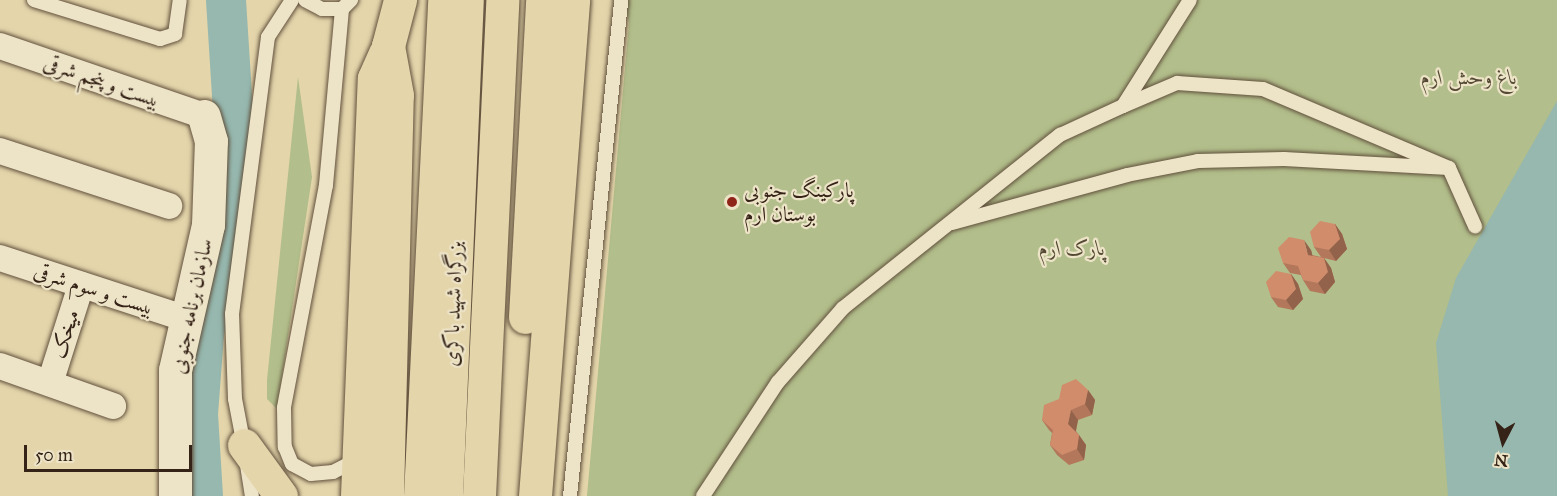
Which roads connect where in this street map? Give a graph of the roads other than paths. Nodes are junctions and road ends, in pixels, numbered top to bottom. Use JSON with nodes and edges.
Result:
{"nodes":[{"id":1,"x":34,"y":0,"type":"edge"},
{"id":2,"x":180,"y":0,"type":"edge"},
{"id":3,"x":292,"y":0,"type":"edge"},
{"id":4,"x":305,"y":0,"type":"edge"},
{"id":5,"x":400,"y":0,"type":"edge"},
{"id":6,"x":444,"y":0,"type":"edge"},
{"id":7,"x":467,"y":0,"type":"edge"},
{"id":8,"x":502,"y":0,"type":"edge"},
{"id":9,"x":542,"y":0,"type":"edge"},
{"id":10,"x":573,"y":0,"type":"edge"},
{"id":11,"x":621,"y":0,"type":"edge"},
{"id":12,"x":1190,"y":0,"type":"edge"},
{"id":13,"x":347,"y":5,"type":"edge"},
{"id":14,"x":0,"y":46,"type":"edge"},
{"id":15,"x":388,"y":46,"type":"junction"},
{"id":16,"x":1123,"y":106,"type":"junction"},
{"id":17,"x":449,"y":112,"type":"junction"},
{"id":18,"x":204,"y":116,"type":"joint"},
{"id":19,"x":0,"y":151,"type":"edge"},
{"id":20,"x":1449,"y":168,"type":"junction"},
{"id":21,"x":170,"y":206,"type":"dead end"},
{"id":22,"x":949,"y":224,"type":"junction"},
{"id":23,"x":1475,"y":226,"type":"dead end"},
{"id":24,"x":0,"y":258,"type":"edge"},
{"id":25,"x":81,"y":285,"type":"junction"},
{"id":26,"x":187,"y":319,"type":"junction"},
{"id":27,"x":0,"y":366,"type":"edge"},
{"id":28,"x":50,"y":383,"type":"junction"},
{"id":29,"x":113,"y":406,"type":"dead end"},
{"id":30,"x":244,"y":445,"type":"junction"},
{"id":31,"x":357,"y":460,"type":"junction"},
{"id":32,"x":176,"y":496,"type":"edge"},
{"id":33,"x":252,"y":496,"type":"edge"},
{"id":34,"x":281,"y":496,"type":"edge"},
{"id":35,"x":357,"y":496,"type":"edge"},
{"id":36,"x":387,"y":496,"type":"edge"},
{"id":37,"x":420,"y":496,"type":"edge"},
{"id":38,"x":446,"y":496,"type":"edge"},
{"id":39,"x":479,"y":496,"type":"edge"},
{"id":40,"x":518,"y":496,"type":"edge"},
{"id":41,"x":535,"y":496,"type":"edge"},
{"id":42,"x":570,"y":496,"type":"edge"},
{"id":43,"x":703,"y":496,"type":"edge"}],
"edges":[{"from":1,"to":2,"type":"lane"},
{"from":3,"to":30,"type":"lane"},
{"from":4,"to":13,"type":"lane"},
{"from":5,"to":15,"type":"highway"},
{"from":6,"to":17,"type":"highway"},
{"from":7,"to":17,"type":"highway"},
{"from":8,"to":39,"type":"highway"},
{"from":9,"to":40,"type":"highway"},
{"from":10,"to":41,"type":"highway"},
{"from":11,"to":42,"type":"lane"},
{"from":12,"to":16,"type":"lane"},
{"from":13,"to":31,"type":"lane"},
{"from":14,"to":18,"type":"street","name":"بیست و پنجم شرقی"},
{"from":15,"to":31,"type":"highway"},
{"from":15,"to":36,"type":"highway"},
{"from":16,"to":20,"type":"lane"},
{"from":16,"to":22,"type":"lane"},
{"from":17,"to":37,"type":"highway"},
{"from":17,"to":38,"type":"highway","name":"بزرگراه شهید باکری"},
{"from":18,"to":26,"type":"street","name":"سازمان برنامه جنوبی"},
{"from":19,"to":21,"type":"street"},
{"from":20,"to":22,"type":"lane"},
{"from":20,"to":23,"type":"lane"},
{"from":22,"to":43,"type":"lane"},
{"from":24,"to":25,"type":"street","name":"بیست و سوم شرقی"},
{"from":25,"to":26,"type":"street","name":"بیست و سوم شرقی"},
{"from":25,"to":28,"type":"street","name":"میخک"},
{"from":26,"to":32,"type":"street","name":"سازمان برنامه جنوبی"},
{"from":27,"to":28,"type":"street","name":"میخک"},
{"from":28,"to":29,"type":"street","name":"میخک"},
{"from":30,"to":33,"type":"lane"},
{"from":30,"to":34,"type":"highway"},
{"from":31,"to":35,"type":"highway"}]}
